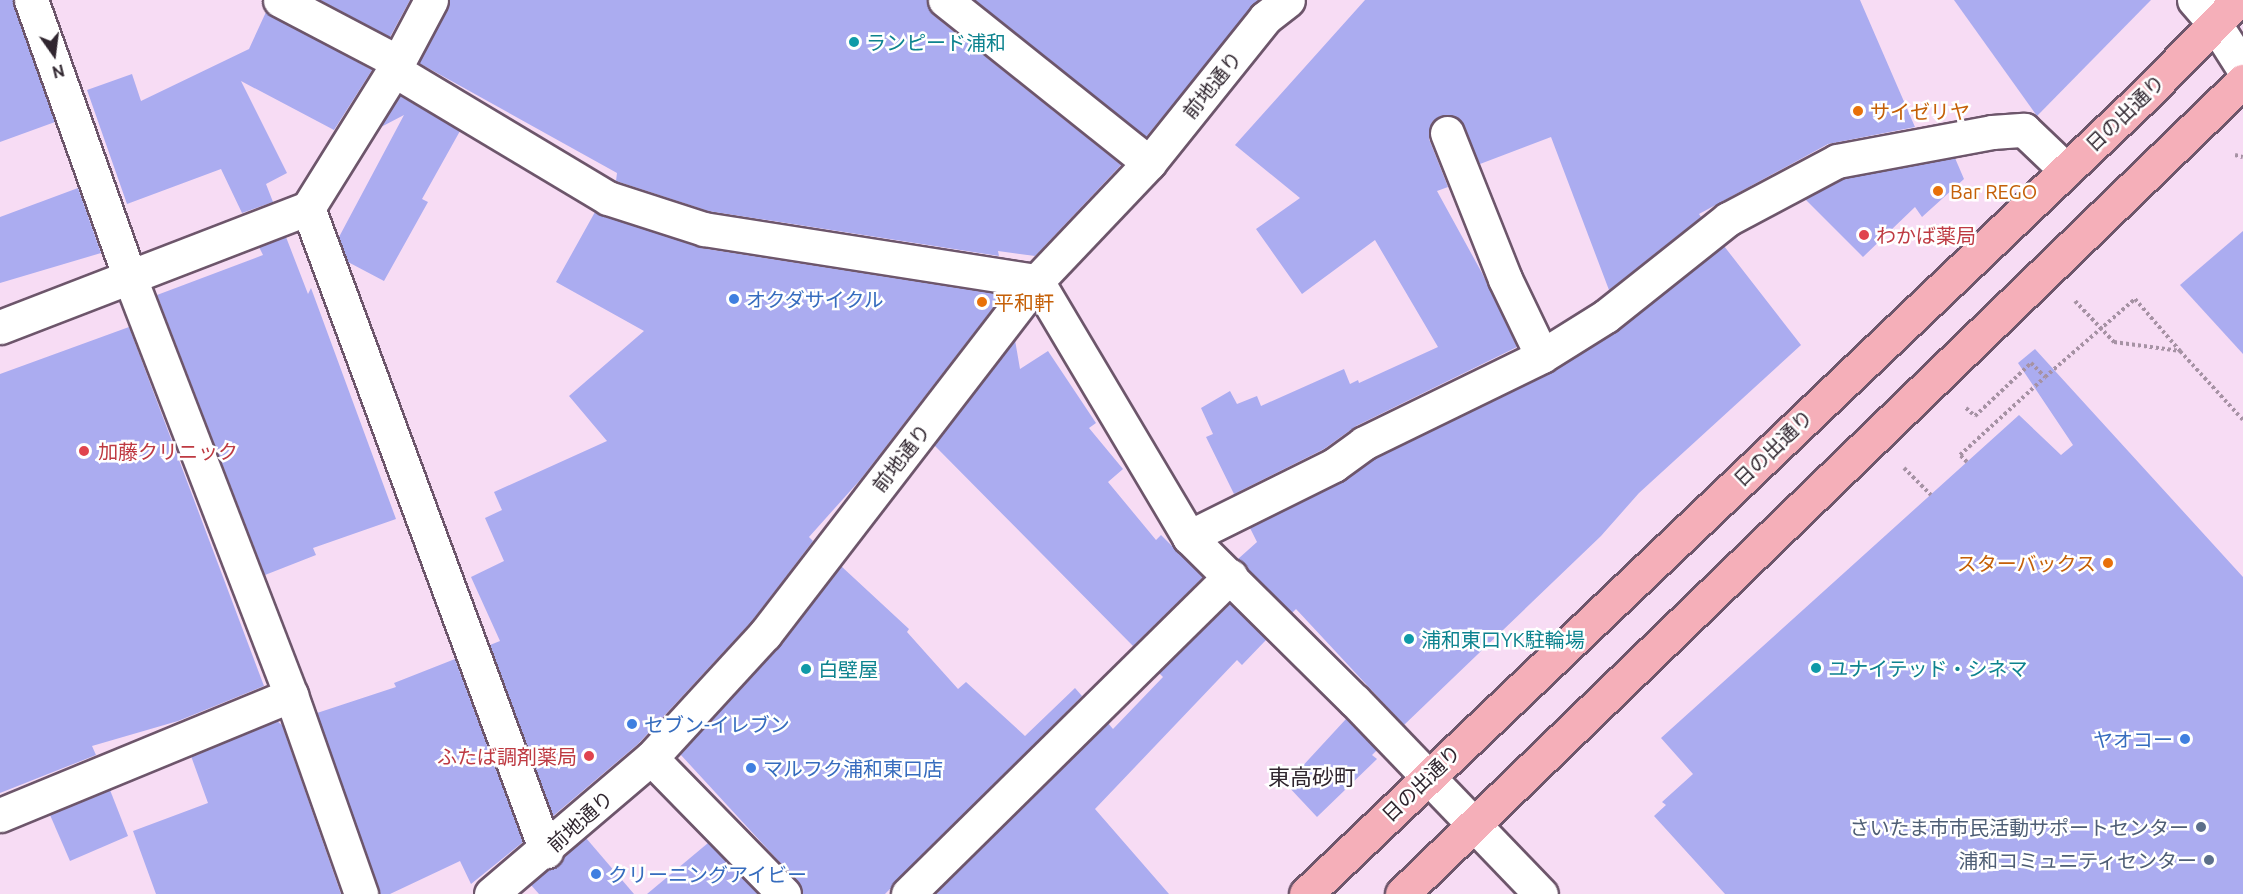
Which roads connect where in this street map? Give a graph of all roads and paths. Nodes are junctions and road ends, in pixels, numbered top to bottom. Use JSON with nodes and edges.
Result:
{"nodes":[{"id":1,"x":31,"y":0,"type":"edge"},
{"id":2,"x":280,"y":0,"type":"edge"},
{"id":3,"x":430,"y":0,"type":"edge"},
{"id":4,"x":945,"y":0,"type":"edge"},
{"id":5,"x":1288,"y":0,"type":"edge"},
{"id":6,"x":2238,"y":0,"type":"edge"},
{"id":7,"x":2205,"y":12,"type":"edge"},
{"id":8,"x":396,"y":66,"type":"junction"},
{"id":9,"x":2243,"y":68,"type":"edge"},
{"id":10,"x":2243,"y":81,"type":"edge"},
{"id":11,"x":1448,"y":133,"type":"dead end"},
{"id":12,"x":2235,"y":155,"type":"dead end"},
{"id":13,"x":2243,"y":157,"type":"edge"},
{"id":14,"x":1149,"y":163,"type":"junction"},
{"id":15,"x":2066,"y":170,"type":"junction"},
{"id":16,"x":308,"y":208,"type":"junction"},
{"id":17,"x":130,"y":278,"type":"junction"},
{"id":18,"x":1037,"y":281,"type":"junction"},
{"id":19,"x":2074,"y":301,"type":"dead end"},
{"id":20,"x":0,"y":327,"type":"edge"},
{"id":21,"x":2102,"y":329,"type":"junction"},
{"id":22,"x":2180,"y":351,"type":"junction"},
{"id":23,"x":1542,"y":356,"type":"junction"},
{"id":24,"x":2045,"y":377,"type":"junction"},
{"id":25,"x":1966,"y":408,"type":"dead end"},
{"id":26,"x":2243,"y":420,"type":"edge"},
{"id":27,"x":1967,"y":462,"type":"dead end"},
{"id":28,"x":1904,"y":468,"type":"dead end"},
{"id":29,"x":1931,"y":495,"type":"dead end"},
{"id":30,"x":1189,"y":537,"type":"junction"},
{"id":31,"x":1231,"y":576,"type":"junction"},
{"id":32,"x":291,"y":695,"type":"junction"},
{"id":33,"x":651,"y":758,"type":"junction"},
{"id":34,"x":1428,"y":776,"type":"junction"},
{"id":35,"x":0,"y":815,"type":"edge"},
{"id":36,"x":1474,"y":825,"type":"junction"},
{"id":37,"x":546,"y":851,"type":"junction"},
{"id":38,"x":361,"y":894,"type":"edge"},
{"id":39,"x":491,"y":894,"type":"edge"},
{"id":40,"x":784,"y":894,"type":"edge"},
{"id":41,"x":908,"y":894,"type":"edge"},
{"id":42,"x":1306,"y":894,"type":"edge"},
{"id":43,"x":1402,"y":894,"type":"edge"},
{"id":44,"x":1541,"y":894,"type":"edge"}],
"edges":[{"from":1,"to":17,"type":"street"},
{"from":2,"to":8,"type":"street"},
{"from":3,"to":8,"type":"street"},
{"from":4,"to":14,"type":"street"},
{"from":5,"to":14,"type":"street","name":"前地通り"},
{"from":6,"to":7,"type":"main road","name":"日の出通り"},
{"from":7,"to":9,"type":"street"},
{"from":7,"to":15,"type":"main road","name":"日の出通り"},
{"from":8,"to":16,"type":"street"},
{"from":8,"to":18,"type":"street"},
{"from":10,"to":36,"type":"main road"},
{"from":11,"to":23,"type":"street"},
{"from":12,"to":13,"type":"path"},
{"from":14,"to":18,"type":"street","name":"前地通り"},
{"from":15,"to":23,"type":"street"},
{"from":15,"to":34,"type":"main road","name":"日の出通り"},
{"from":16,"to":17,"type":"street"},
{"from":16,"to":37,"type":"street"},
{"from":17,"to":20,"type":"street"},
{"from":17,"to":32,"type":"street"},
{"from":18,"to":30,"type":"street"},
{"from":18,"to":33,"type":"street","name":"前地通り"},
{"from":19,"to":21,"type":"path"},
{"from":21,"to":22,"type":"path"},
{"from":21,"to":22,"type":"path"},
{"from":21,"to":24,"type":"path"},
{"from":22,"to":26,"type":"path"},
{"from":23,"to":30,"type":"street"},
{"from":24,"to":25,"type":"path"},
{"from":24,"to":27,"type":"path"},
{"from":28,"to":29,"type":"path"},
{"from":30,"to":31,"type":"street"},
{"from":31,"to":34,"type":"street"},
{"from":31,"to":41,"type":"street"},
{"from":32,"to":35,"type":"street"},
{"from":32,"to":38,"type":"street"},
{"from":33,"to":37,"type":"street","name":"前地通り"},
{"from":33,"to":40,"type":"street"},
{"from":34,"to":36,"type":"street"},
{"from":34,"to":42,"type":"main road","name":"日の出通り"},
{"from":36,"to":43,"type":"main road"},
{"from":36,"to":44,"type":"street"},
{"from":37,"to":39,"type":"street","name":"前地通り"}]}
